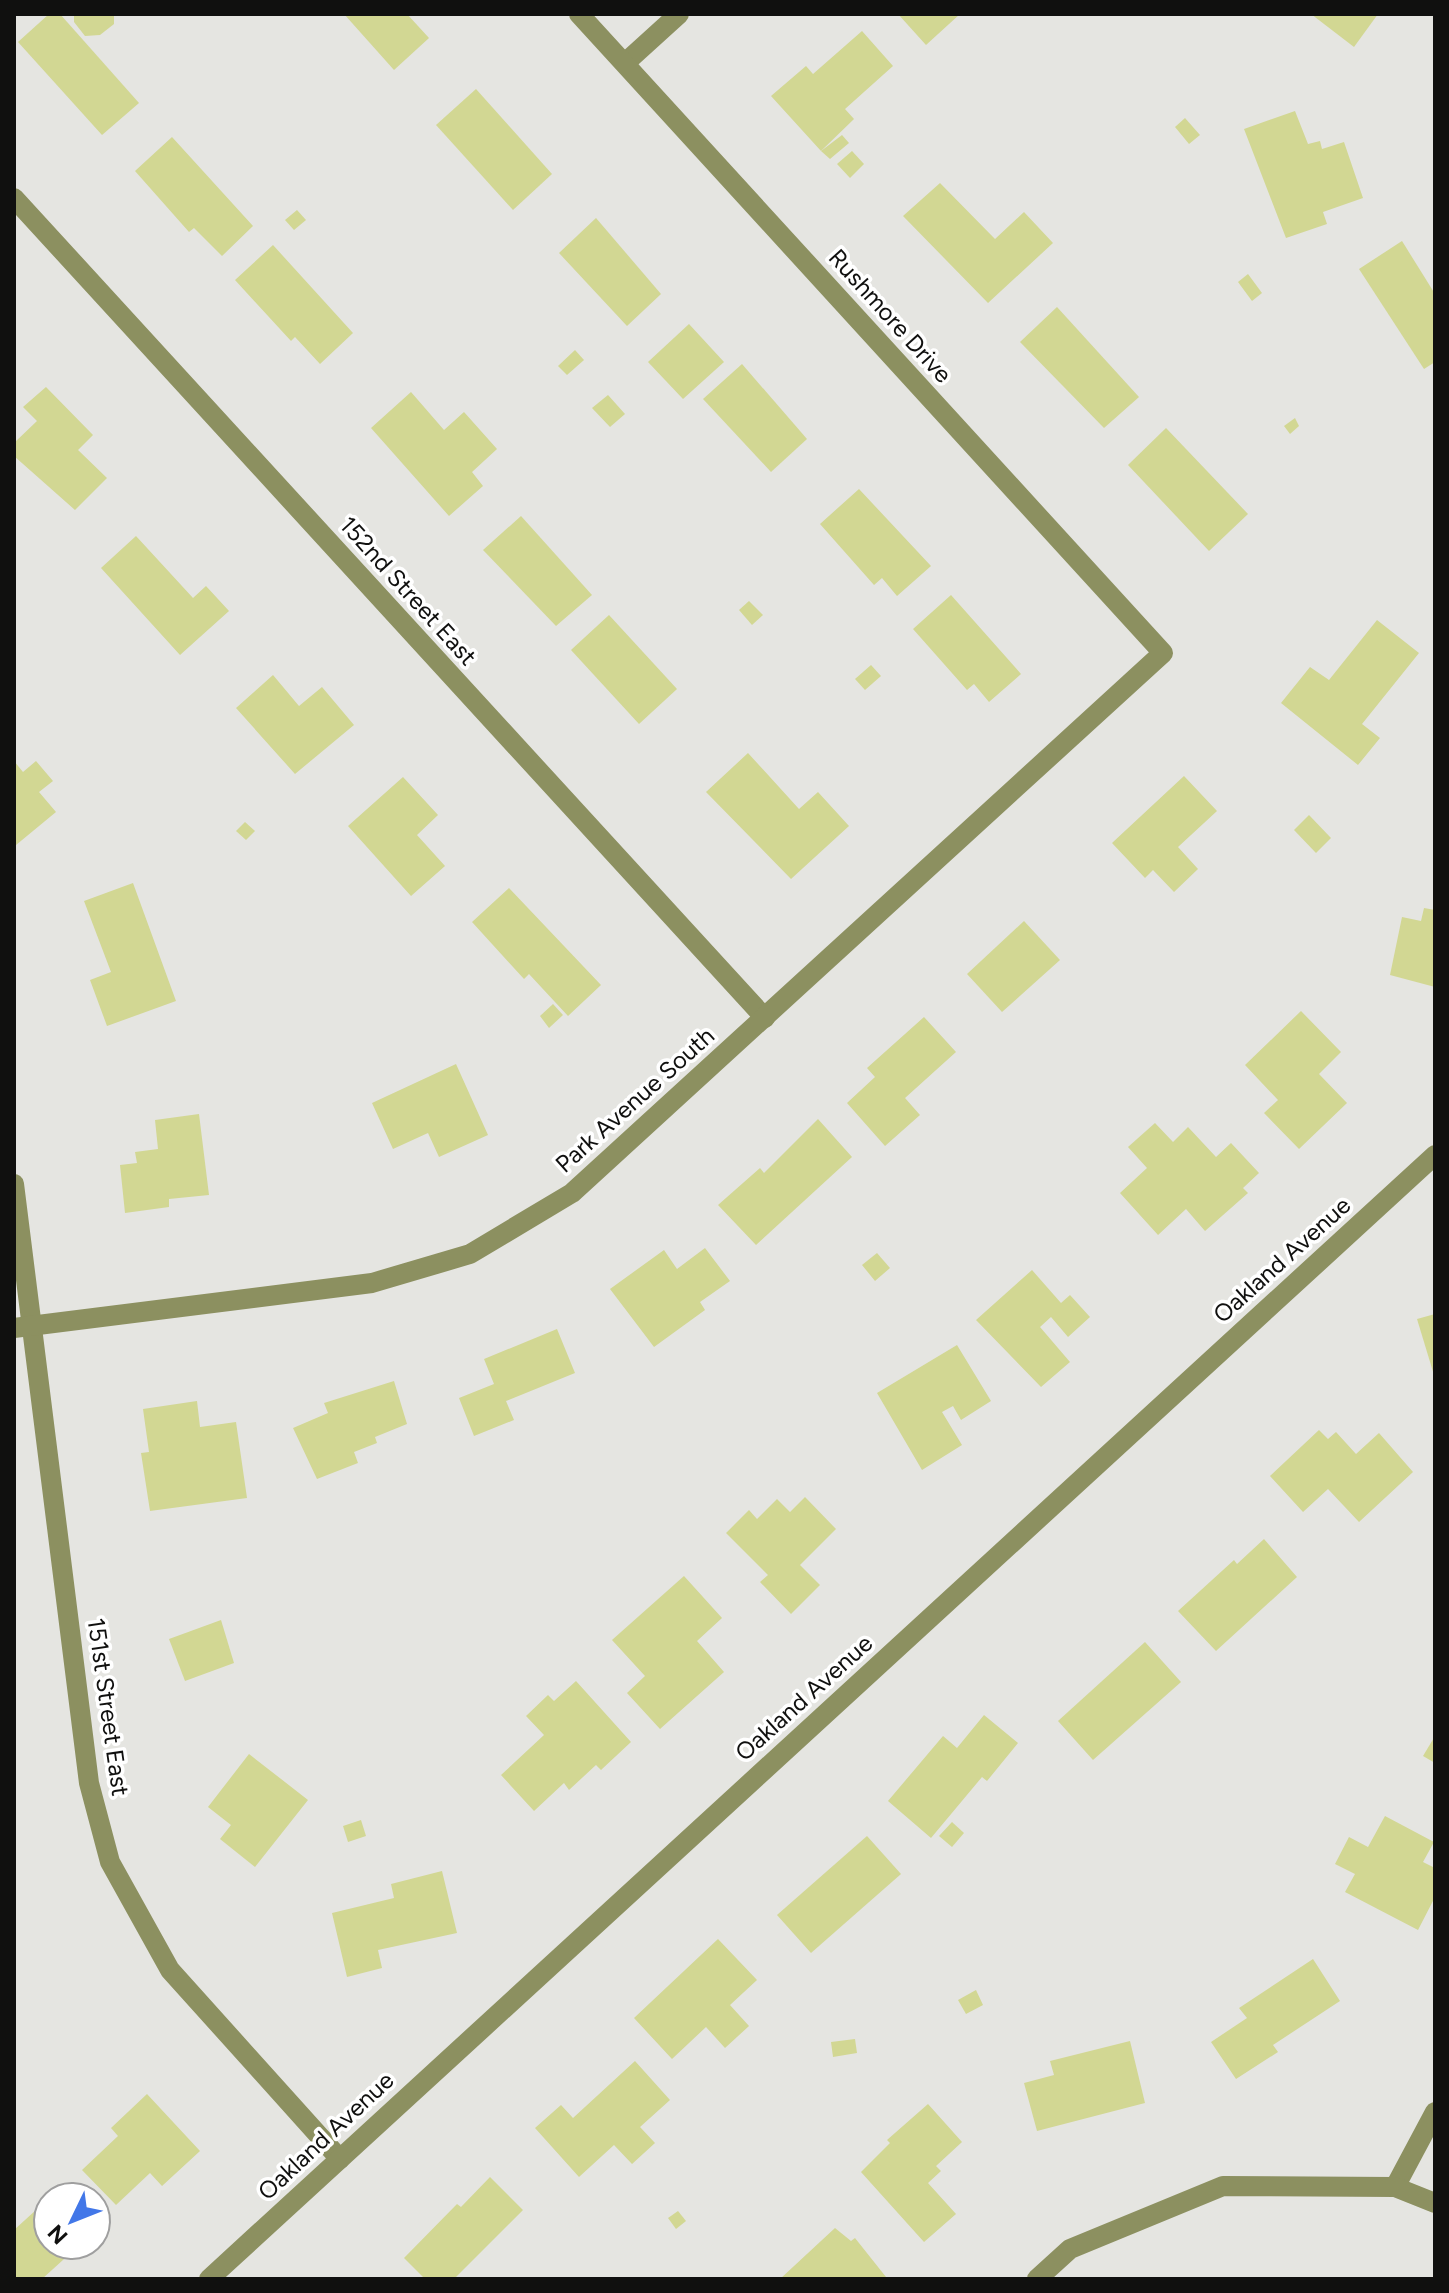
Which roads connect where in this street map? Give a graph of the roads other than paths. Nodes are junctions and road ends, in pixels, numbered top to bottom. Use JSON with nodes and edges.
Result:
{"nodes":[{"id":1,"x":579,"y":14,"type":"edge"},
{"id":2,"x":679,"y":14,"type":"edge"},
{"id":3,"x":625,"y":63,"type":"junction"},
{"id":4,"x":14,"y":198,"type":"edge"},
{"id":5,"x":1163,"y":653,"type":"joint"},
{"id":6,"x":765,"y":1018,"type":"junction"},
{"id":7,"x":1435,"y":1155,"type":"edge"},
{"id":8,"x":14,"y":1184,"type":"edge"},
{"id":9,"x":23,"y":1327,"type":"edge"},
{"id":10,"x":1435,"y":2112,"type":"edge"},
{"id":11,"x":340,"y":2159,"type":"junction"},
{"id":12,"x":1395,"y":2187,"type":"junction"},
{"id":13,"x":1435,"y":2203,"type":"edge"},
{"id":14,"x":209,"y":2279,"type":"edge"},
{"id":15,"x":1037,"y":2279,"type":"edge"}],
"edges":[{"from":1,"to":3,"type":"street","name":"Rushmore Drive"},
{"from":2,"to":3,"type":"street"},
{"from":3,"to":5,"type":"street","name":"Rushmore Drive"},
{"from":4,"to":6,"type":"street","name":"152nd Street East"},
{"from":5,"to":6,"type":"street","name":"Park Avenue South"},
{"from":6,"to":9,"type":"street","name":"Park Avenue South"},
{"from":7,"to":11,"type":"street","name":"Oakland Avenue"},
{"from":8,"to":9,"type":"street","name":"151st Street East"},
{"from":9,"to":11,"type":"street","name":"151st Street East"},
{"from":10,"to":12,"type":"street"},
{"from":11,"to":14,"type":"street","name":"Oakland Avenue"},
{"from":12,"to":13,"type":"street"},
{"from":12,"to":15,"type":"street"}]}
